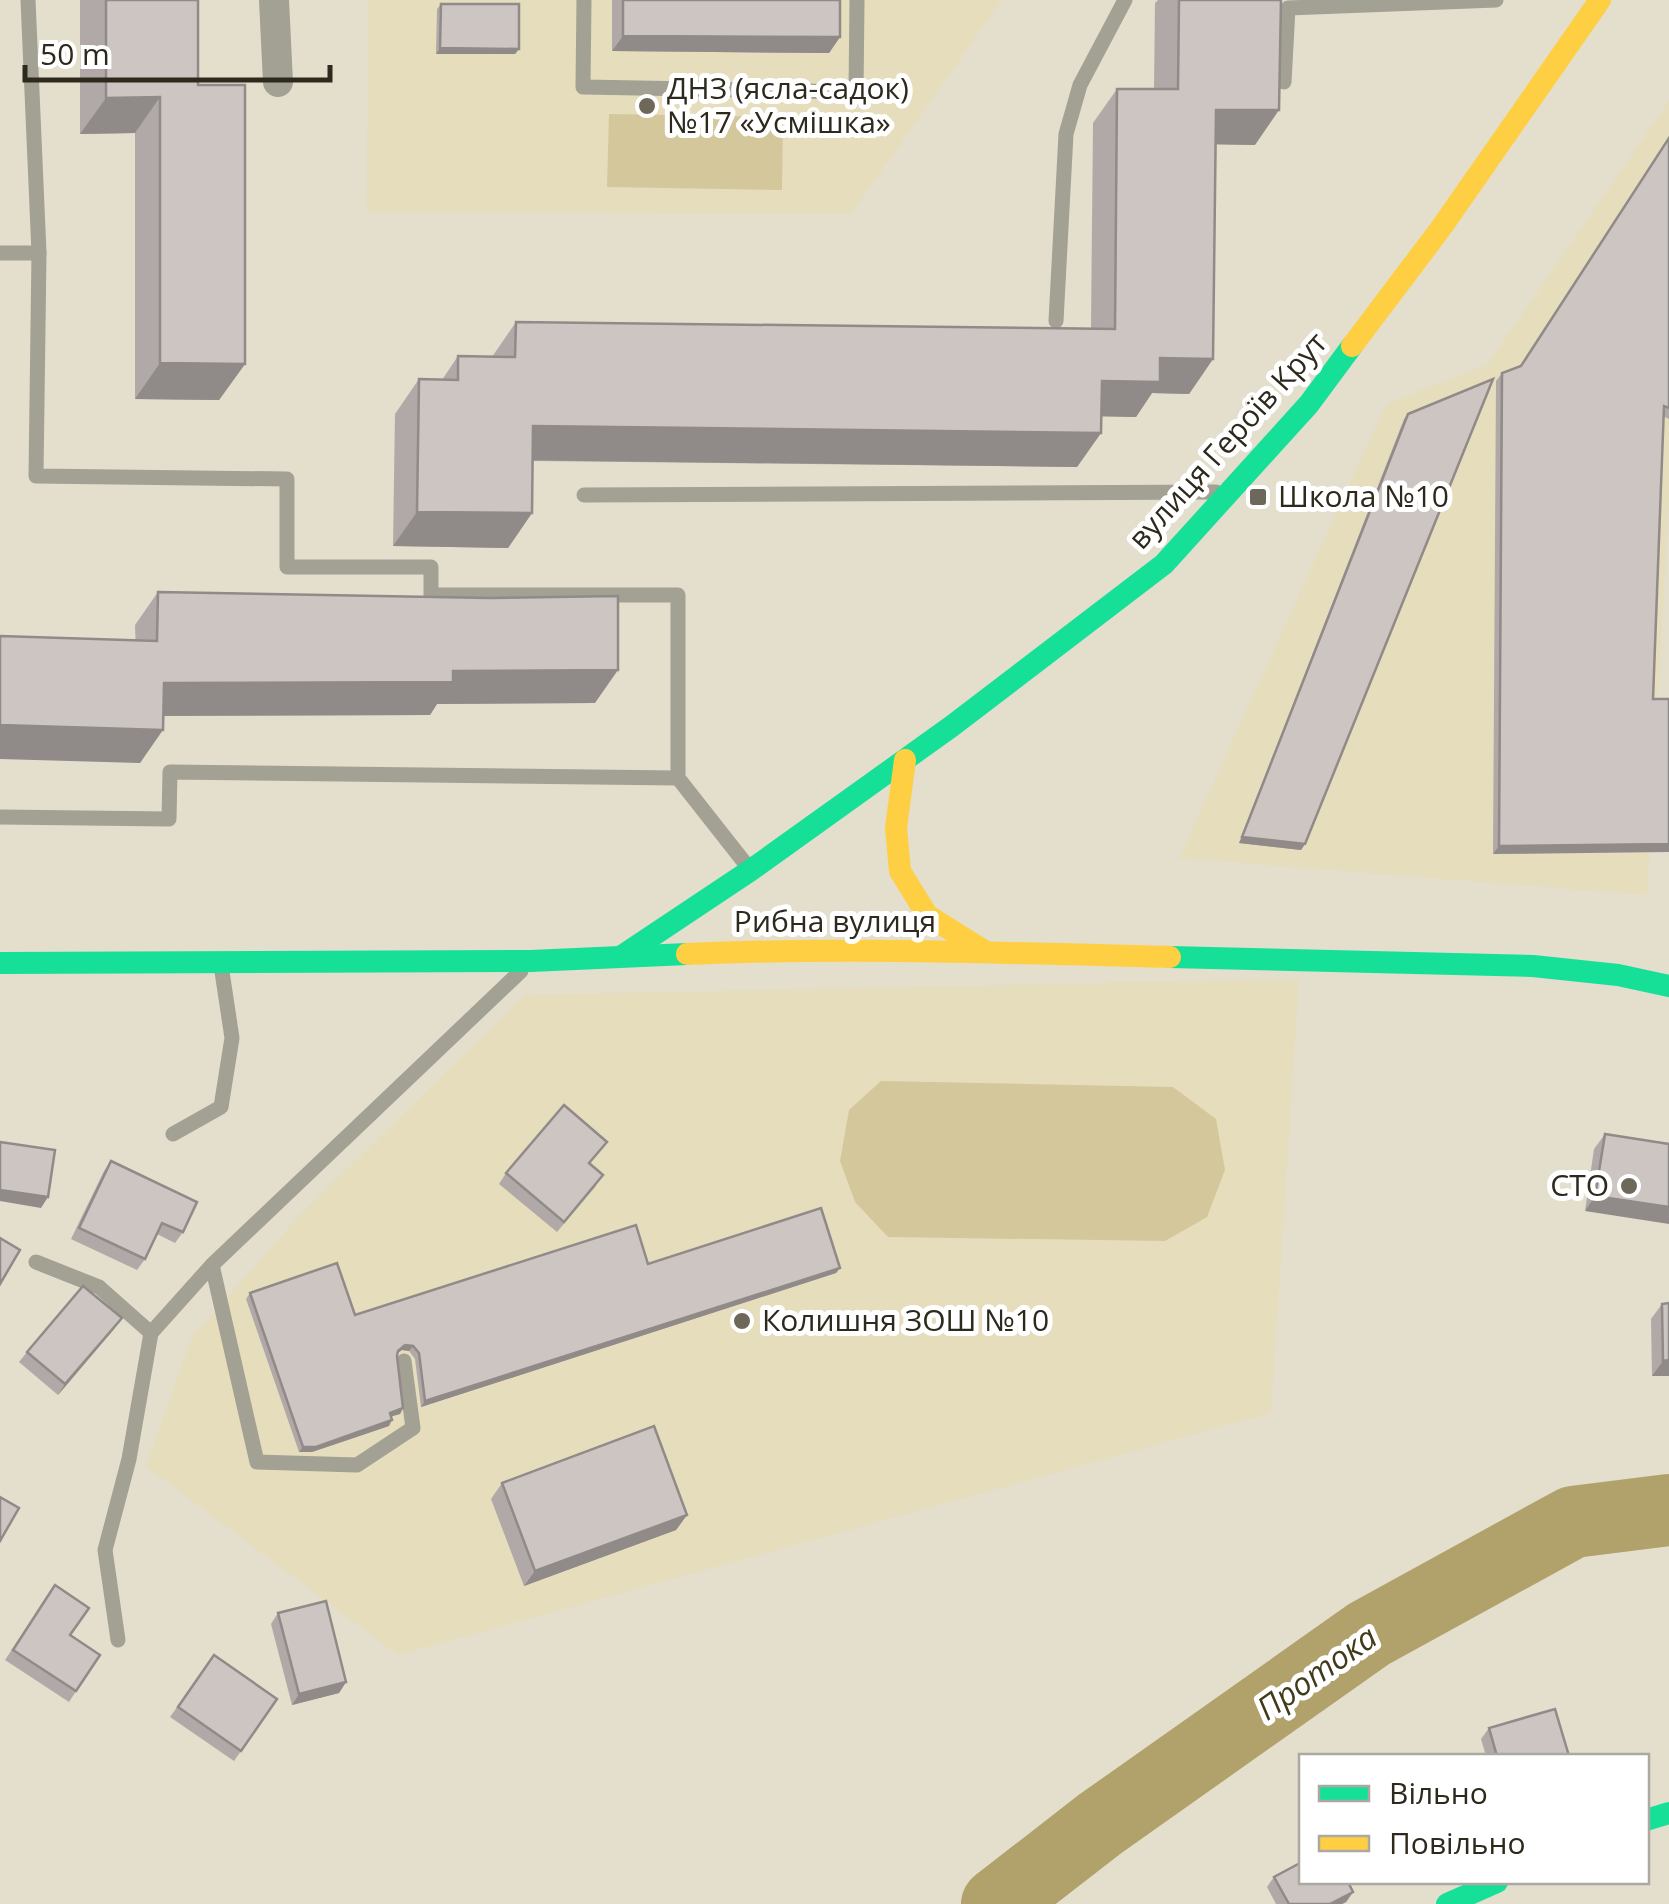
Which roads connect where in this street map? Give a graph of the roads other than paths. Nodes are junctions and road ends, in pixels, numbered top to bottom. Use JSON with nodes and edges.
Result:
{"nodes":[{"id":1,"x":28,"y":0,"type":"edge"},
{"id":2,"x":274,"y":0,"type":"edge"},
{"id":3,"x":584,"y":0,"type":"edge"},
{"id":4,"x":857,"y":0,"type":"edge"},
{"id":5,"x":1125,"y":0,"type":"edge"},
{"id":6,"x":1496,"y":0,"type":"edge"},
{"id":7,"x":1600,"y":0,"type":"edge"},
{"id":8,"x":278,"y":82,"type":"dead end"},
{"id":9,"x":1284,"y":82,"type":"edge"},
{"id":10,"x":0,"y":252,"type":"edge"},
{"id":11,"x":39,"y":253,"type":"junction"},
{"id":12,"x":1056,"y":321,"type":"dead end"},
{"id":13,"x":1230,"y":492,"type":"junction"},
{"id":14,"x":584,"y":495,"type":"dead end"},
{"id":15,"x":904,"y":760,"type":"junction"},
{"id":16,"x":678,"y":778,"type":"junction"},
{"id":17,"x":0,"y":816,"type":"edge"},
{"id":18,"x":751,"y":870,"type":"junction"},
{"id":19,"x":986,"y":952,"type":"junction"},
{"id":20,"x":620,"y":956,"type":"junction"},
{"id":21,"x":220,"y":961,"type":"junction"},
{"id":22,"x":531,"y":962,"type":"junction"},
{"id":23,"x":0,"y":963,"type":"edge"},
{"id":24,"x":1669,"y":986,"type":"edge"},
{"id":25,"x":173,"y":1134,"type":"dead end"},
{"id":26,"x":36,"y":1262,"type":"dead end"},
{"id":27,"x":212,"y":1265,"type":"junction"},
{"id":28,"x":151,"y":1333,"type":"junction"},
{"id":29,"x":404,"y":1360,"type":"edge"},
{"id":30,"x":118,"y":1640,"type":"dead end"},
{"id":31,"x":1492,"y":1884,"type":"edge"},
{"id":32,"x":1447,"y":1904,"type":"edge"}],
"edges":[{"from":1,"to":11,"type":"lane"},
{"from":2,"to":8,"type":"street"},
{"from":3,"to":4,"type":"lane"},
{"from":5,"to":12,"type":"lane"},
{"from":6,"to":9,"type":"lane"},
{"from":7,"to":13,"type":"street","name":"вулиця Героїв Крут"},
{"from":10,"to":11,"type":"lane"},
{"from":11,"to":16,"type":"lane"},
{"from":13,"to":14,"type":"lane"},
{"from":13,"to":15,"type":"street","name":"вулиця Героїв Крут"},
{"from":15,"to":18,"type":"street","name":"вулиця Героїв Крут"},
{"from":15,"to":19,"type":"street"},
{"from":16,"to":17,"type":"lane"},
{"from":16,"to":18,"type":"lane"},
{"from":18,"to":20,"type":"street","name":"вулиця Героїв Крут"},
{"from":19,"to":20,"type":"street","name":"Рибна вулиця"},
{"from":19,"to":24,"type":"street","name":"Рибна вулиця"},
{"from":20,"to":22,"type":"street","name":"Рибна вулиця"},
{"from":21,"to":22,"type":"street","name":"Рибна вулиця"},
{"from":21,"to":23,"type":"street","name":"Рибна вулиця"},
{"from":21,"to":25,"type":"lane"},
{"from":22,"to":27,"type":"lane"},
{"from":26,"to":28,"type":"lane"},
{"from":27,"to":28,"type":"lane"},
{"from":27,"to":29,"type":"lane"},
{"from":28,"to":30,"type":"lane"},
{"from":31,"to":32,"type":"street"}]}
